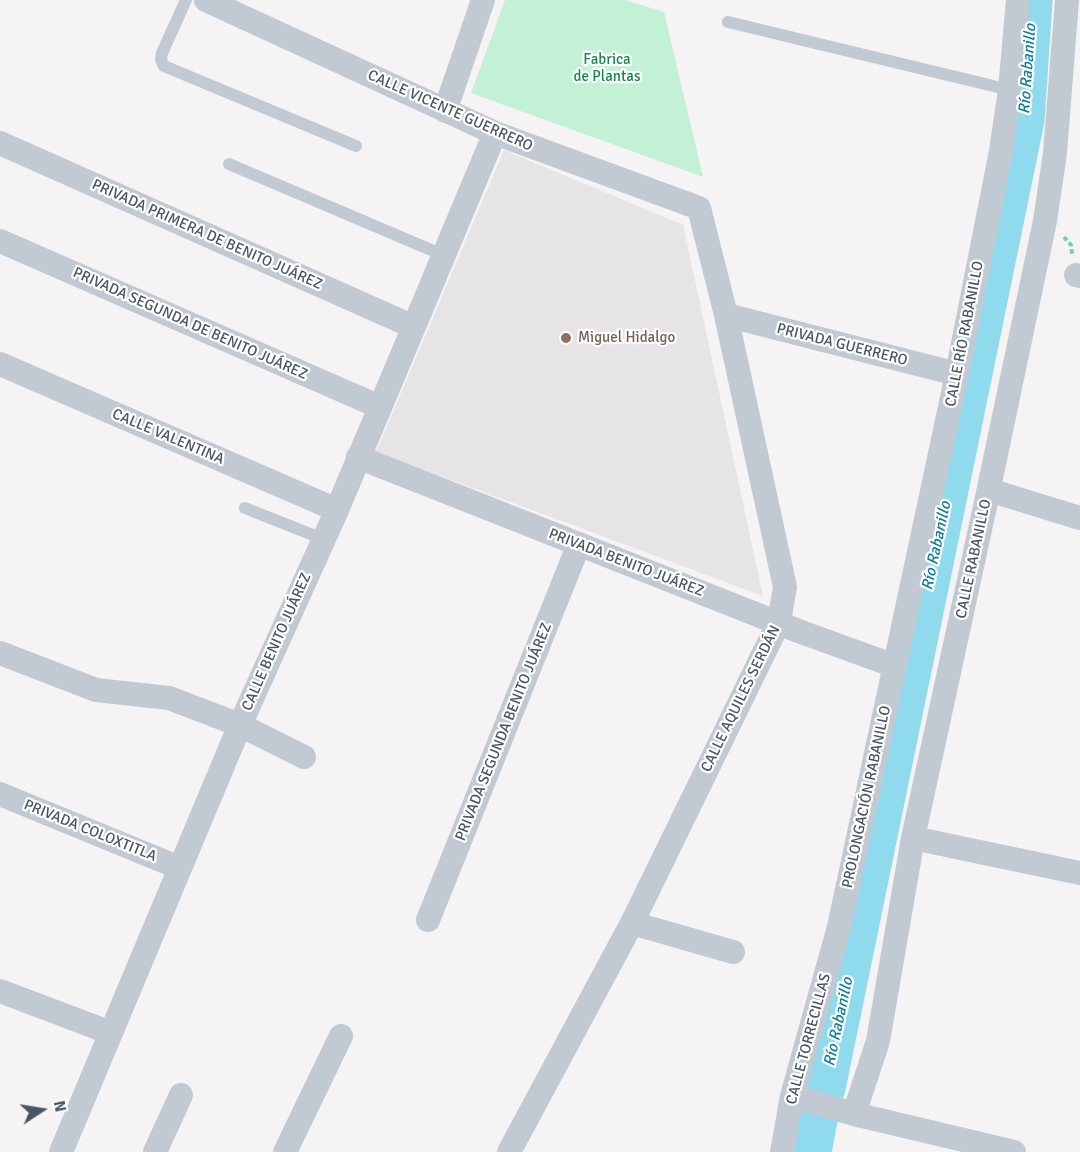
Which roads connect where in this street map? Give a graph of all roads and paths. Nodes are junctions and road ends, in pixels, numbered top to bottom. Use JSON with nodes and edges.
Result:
{"nodes":[{"id":1,"x":186,"y":0,"type":"edge"},
{"id":2,"x":206,"y":0,"type":"edge"},
{"id":3,"x":483,"y":0,"type":"edge"},
{"id":4,"x":1018,"y":0,"type":"edge"},
{"id":5,"x":1067,"y":0,"type":"edge"},
{"id":6,"x":728,"y":22,"type":"dead end"},
{"id":7,"x":1010,"y":90,"type":"junction"},
{"id":8,"x":445,"y":111,"type":"junction"},
{"id":9,"x":495,"y":134,"type":"junction"},
{"id":10,"x":0,"y":143,"type":"edge"},
{"id":11,"x":356,"y":146,"type":"dead end"},
{"id":12,"x":229,"y":164,"type":"dead end"},
{"id":13,"x":699,"y":208,"type":"joint"},
{"id":14,"x":0,"y":241,"type":"edge"},
{"id":15,"x":443,"y":255,"type":"junction"},
{"id":16,"x":726,"y":315,"type":"junction"},
{"id":17,"x":414,"y":327,"type":"junction"},
{"id":18,"x":0,"y":364,"type":"edge"},
{"id":19,"x":957,"y":374,"type":"junction"},
{"id":20,"x":380,"y":407,"type":"junction"},
{"id":21,"x":358,"y":457,"type":"junction"},
{"id":22,"x":989,"y":490,"type":"junction"},
{"id":23,"x":245,"y":508,"type":"dead end"},
{"id":24,"x":337,"y":510,"type":"junction"},
{"id":25,"x":1080,"y":518,"type":"edge"},
{"id":26,"x":323,"y":539,"type":"junction"},
{"id":27,"x":579,"y":544,"type":"junction"},
{"id":28,"x":779,"y":622,"type":"junction"},
{"id":29,"x":0,"y":653,"type":"edge"},
{"id":30,"x":895,"y":666,"type":"junction"},
{"id":31,"x":240,"y":725,"type":"junction"},
{"id":32,"x":304,"y":757,"type":"dead end"},
{"id":33,"x":0,"y":794,"type":"edge"},
{"id":34,"x":913,"y":838,"type":"junction"},
{"id":35,"x":180,"y":868,"type":"junction"},
{"id":36,"x":1080,"y":873,"type":"edge"},
{"id":37,"x":428,"y":920,"type":"dead end"},
{"id":38,"x":632,"y":923,"type":"junction"},
{"id":39,"x":839,"y":927,"type":"joint"},
{"id":40,"x":733,"y":952,"type":"dead end"},
{"id":41,"x":0,"y":991,"type":"edge"},
{"id":42,"x":111,"y":1033,"type":"junction"},
{"id":43,"x":341,"y":1036,"type":"dead end"},
{"id":44,"x":181,"y":1095,"type":"dead end"},
{"id":45,"x":792,"y":1096,"type":"junction"},
{"id":46,"x":854,"y":1114,"type":"junction"},
{"id":47,"x":61,"y":1152,"type":"edge"},
{"id":48,"x":155,"y":1152,"type":"edge"},
{"id":49,"x":285,"y":1152,"type":"edge"},
{"id":50,"x":509,"y":1152,"type":"edge"},
{"id":51,"x":782,"y":1152,"type":"edge"},
{"id":52,"x":1014,"y":1152,"type":"edge"}],
"edges":[{"from":1,"to":11,"type":"lane"},
{"from":2,"to":8,"type":"street","name":"CALLE VICENTE GUERRERO"},
{"from":3,"to":8,"type":"street"},
{"from":4,"to":7,"type":"street","name":"CALLE RÍO RABANILLO"},
{"from":5,"to":22,"type":"street","name":"CALLE RABANILLO"},
{"from":6,"to":7,"type":"lane"},
{"from":7,"to":19,"type":"street","name":"CALLE RÍO RABANILLO"},
{"from":8,"to":9,"type":"street","name":"CALLE VICENTE GUERRERO"},
{"from":9,"to":13,"type":"street","name":"CALLE VICENTE GUERRERO"},
{"from":9,"to":15,"type":"street","name":"CALLE BENITO JUÁREZ"},
{"from":10,"to":17,"type":"street","name":"PRIVADA PRIMERA DE BENITO JUÁREZ"},
{"from":12,"to":15,"type":"lane"},
{"from":13,"to":16,"type":"street","name":"CALLE AQUILES SERDÁN"},
{"from":14,"to":20,"type":"street","name":"PRIVADA SEGUNDA DE BENITO JUÁREZ"},
{"from":15,"to":17,"type":"street","name":"CALLE BENITO JUÁREZ"},
{"from":16,"to":19,"type":"street","name":"PRIVADA GUERRERO"},
{"from":16,"to":28,"type":"street","name":"CALLE AQUILES SERDÁN"},
{"from":17,"to":20,"type":"street","name":"CALLE BENITO JUÁREZ"},
{"from":18,"to":24,"type":"street","name":"CALLE VALENTINA"},
{"from":19,"to":30,"type":"street","name":"CALLE RÍO RABANILLO"},
{"from":20,"to":21,"type":"street","name":"CALLE BENITO JUÁREZ"},
{"from":21,"to":24,"type":"street","name":"CALLE BENITO JUÁREZ"},
{"from":21,"to":27,"type":"street","name":"PRIVADA BENITO JUÁREZ"},
{"from":22,"to":25,"type":"street"},
{"from":22,"to":34,"type":"street","name":"CALLE RABANILLO"},
{"from":23,"to":26,"type":"lane"},
{"from":24,"to":26,"type":"street","name":"CALLE BENITO JUÁREZ"},
{"from":26,"to":31,"type":"street","name":"CALLE BENITO JUÁREZ"},
{"from":27,"to":28,"type":"street","name":"PRIVADA BENITO JUÁREZ"},
{"from":27,"to":37,"type":"street","name":"PRIVADA SEGUNDA BENITO JUÁREZ"},
{"from":28,"to":30,"type":"street","name":"PRIVADA BENITO JUÁREZ"},
{"from":28,"to":38,"type":"street","name":"CALLE AQUILES SERDÁN"},
{"from":29,"to":31,"type":"street"},
{"from":30,"to":39,"type":"street","name":"PROLONGACIÓN RABANILLO"},
{"from":31,"to":32,"type":"street"},
{"from":31,"to":35,"type":"street","name":"CALLE BENITO JUÁREZ"},
{"from":33,"to":35,"type":"street","name":"PRIVADA COLOXTITLA"},
{"from":34,"to":36,"type":"street"},
{"from":34,"to":46,"type":"street","name":"CALLE RABANILLO"},
{"from":35,"to":42,"type":"street","name":"CALLE BENITO JUÁREZ"},
{"from":38,"to":40,"type":"street"},
{"from":38,"to":50,"type":"street","name":"CALLE AQUILES SERDÁN"},
{"from":39,"to":45,"type":"street","name":"CALLE TORRECILLAS"},
{"from":41,"to":42,"type":"street"},
{"from":42,"to":47,"type":"street","name":"CALLE BENITO JUÁREZ"},
{"from":43,"to":49,"type":"street"},
{"from":44,"to":48,"type":"street"},
{"from":45,"to":46,"type":"street"},
{"from":45,"to":51,"type":"street","name":"CALLE TORRECILLAS"},
{"from":46,"to":52,"type":"street"}]}
